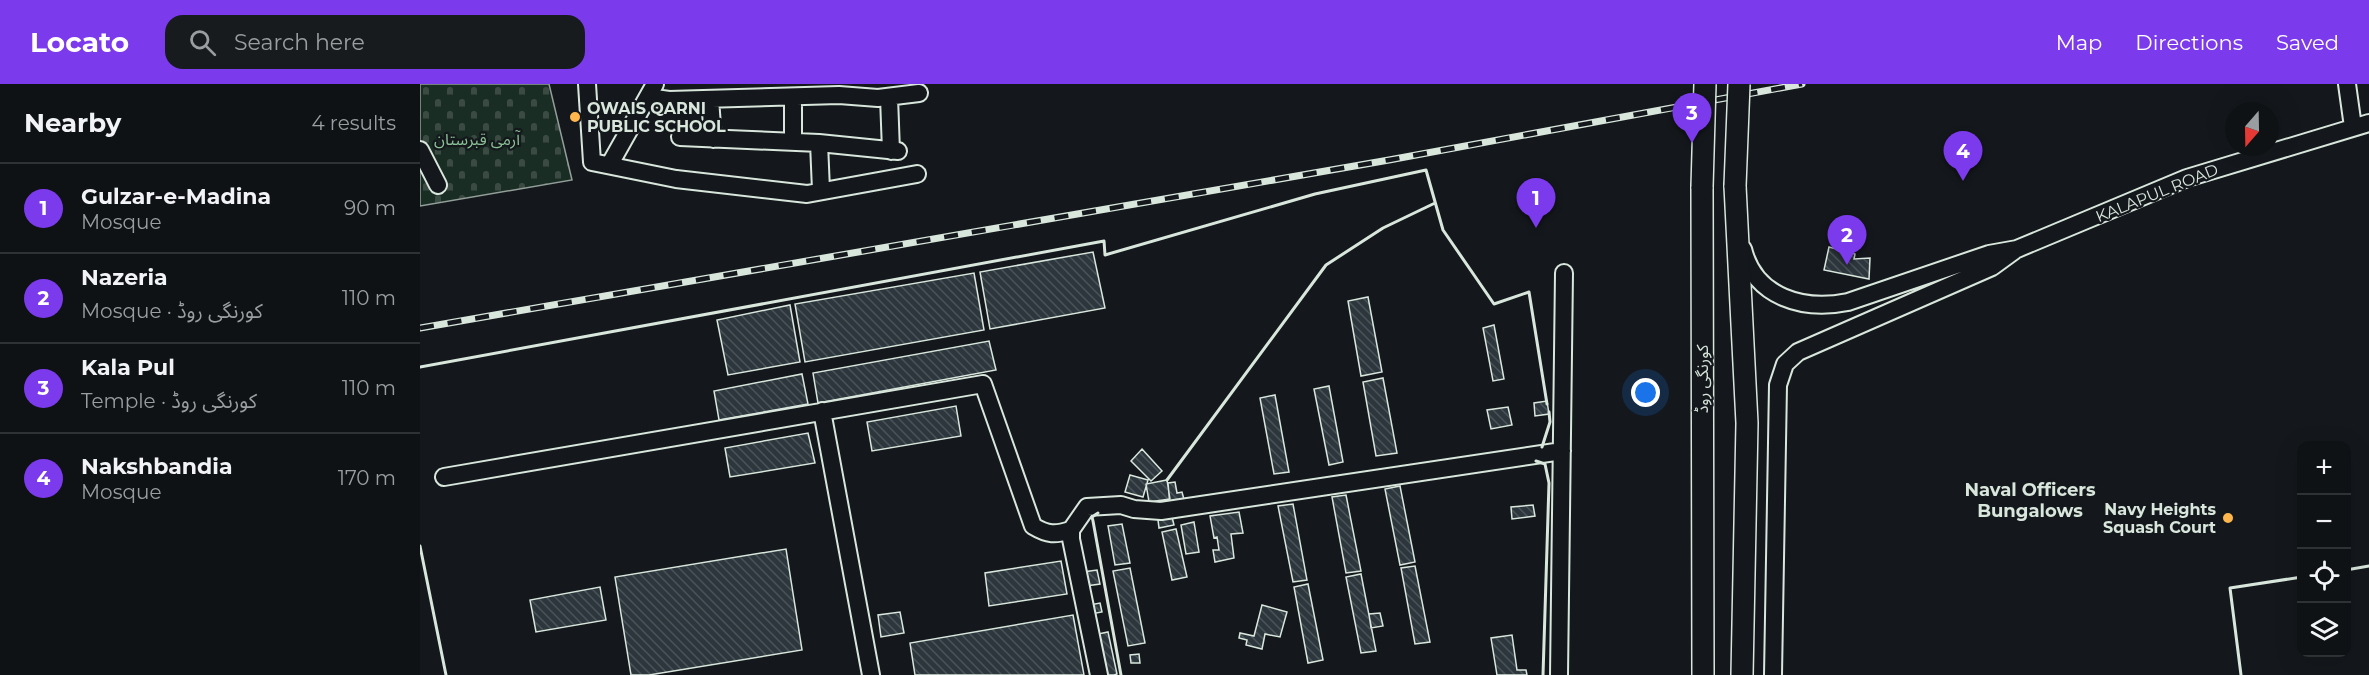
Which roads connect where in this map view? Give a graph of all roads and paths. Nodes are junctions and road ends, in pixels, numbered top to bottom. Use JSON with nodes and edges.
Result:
{"nodes":[{"id":1,"x":587,"y":84,"type":"edge"},
{"id":2,"x":1704,"y":84,"type":"edge"},
{"id":3,"x":1739,"y":84,"type":"edge"},
{"id":4,"x":2347,"y":84,"type":"edge"},
{"id":5,"x":651,"y":90,"type":"edge"},
{"id":6,"x":833,"y":90,"type":"edge"},
{"id":7,"x":881,"y":93,"type":"edge"},
{"id":8,"x":919,"y":93,"type":"dead end"},
{"id":9,"x":793,"y":97,"type":"junction"},
{"id":10,"x":710,"y":99,"type":"junction"},
{"id":11,"x":2361,"y":125,"type":"edge"},
{"id":12,"x":680,"y":137,"type":"dead end"},
{"id":13,"x":713,"y":139,"type":"junction"},
{"id":14,"x":793,"y":142,"type":"junction"},
{"id":15,"x":819,"y":143,"type":"junction"},
{"id":16,"x":420,"y":150,"type":"edge"},
{"id":17,"x":610,"y":164,"type":"junction"},
{"id":18,"x":917,"y":174,"type":"dead end"},
{"id":19,"x":438,"y":185,"type":"dead end"},
{"id":20,"x":821,"y":190,"type":"junction"},
{"id":21,"x":1737,"y":228,"type":"junction"},
{"id":22,"x":2017,"y":249,"type":"junction"},
{"id":23,"x":1564,"y":273,"type":"dead end"},
{"id":24,"x":822,"y":411,"type":"junction"},
{"id":25,"x":1562,"y":451,"type":"junction"},
{"id":26,"x":444,"y":477,"type":"dead end"},
{"id":27,"x":1071,"y":530,"type":"junction"},
{"id":28,"x":871,"y":675,"type":"edge"},
{"id":29,"x":1099,"y":675,"type":"edge"},
{"id":30,"x":1560,"y":675,"type":"edge"},
{"id":31,"x":1703,"y":675,"type":"edge"},
{"id":32,"x":1743,"y":675,"type":"edge"},
{"id":33,"x":1773,"y":675,"type":"edge"}],
"edges":[{"from":1,"to":17,"type":"street"},
{"from":2,"to":31,"type":"main road","name":"کورنگی روڈ","bridge":true},
{"from":3,"to":21,"type":"main road","bridge":true},
{"from":4,"to":11,"type":"street"},
{"from":5,"to":10,"type":"street"},
{"from":5,"to":17,"type":"street"},
{"from":6,"to":7,"type":"street"},
{"from":6,"to":9,"type":"street"},
{"from":7,"to":8,"type":"street"},
{"from":7,"to":15,"type":"street"},
{"from":9,"to":10,"type":"street"},
{"from":9,"to":14,"type":"street"},
{"from":10,"to":13,"type":"street"},
{"from":11,"to":22,"type":"street","name":"KALAPUL ROAD"},
{"from":12,"to":13,"type":"street"},
{"from":13,"to":14,"type":"street"},
{"from":14,"to":15,"type":"street"},
{"from":15,"to":20,"type":"street"},
{"from":16,"to":19,"type":"street"},
{"from":17,"to":20,"type":"street"},
{"from":18,"to":20,"type":"street"},
{"from":21,"to":22,"type":"street"},
{"from":21,"to":32,"type":"main road"},
{"from":22,"to":33,"type":"street"},
{"from":23,"to":25,"type":"street"},
{"from":24,"to":26,"type":"street"},
{"from":24,"to":27,"type":"street"},
{"from":24,"to":28,"type":"street"},
{"from":25,"to":27,"type":"street"},
{"from":25,"to":30,"type":"street"},
{"from":27,"to":29,"type":"street"}]}
